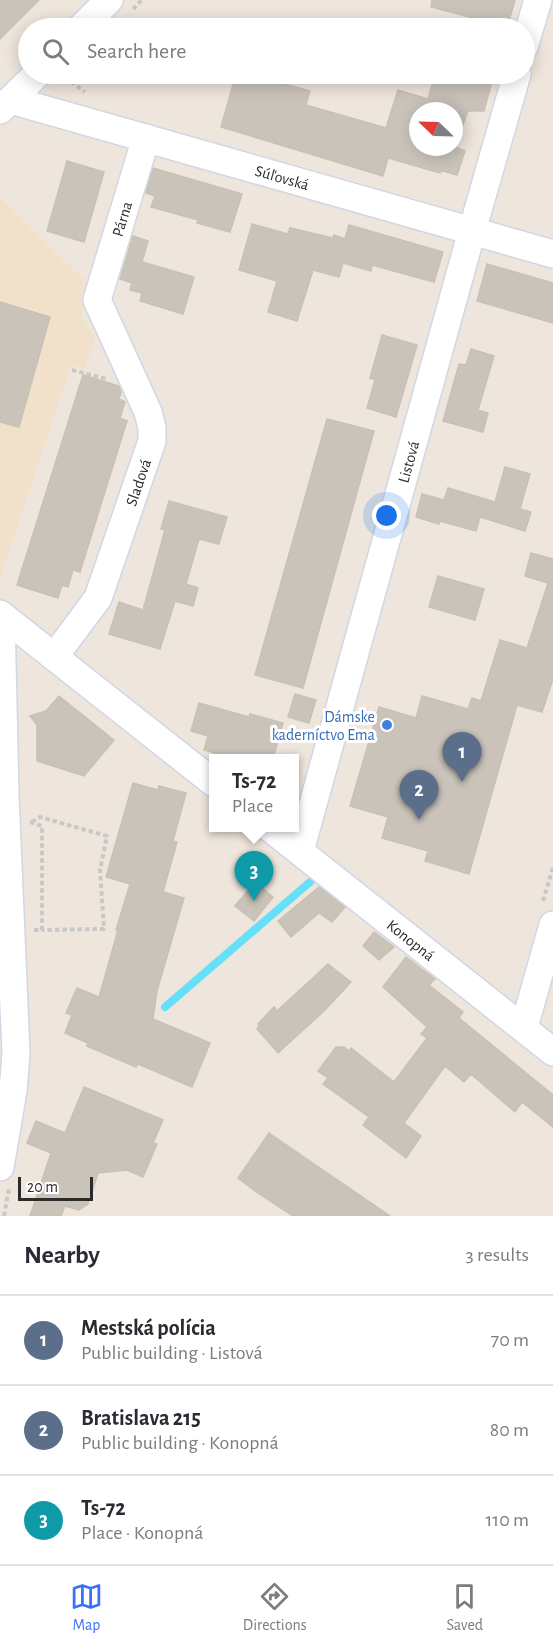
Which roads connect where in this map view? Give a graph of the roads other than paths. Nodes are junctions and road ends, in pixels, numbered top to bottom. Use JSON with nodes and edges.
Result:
{"nodes":[{"id":1,"x":109,"y":0,"type":"edge"},
{"id":2,"x":538,"y":0,"type":"edge"},
{"id":3,"x":91,"y":18,"type":"edge"},
{"id":4,"x":533,"y":18,"type":"edge"},
{"id":5,"x":27,"y":84,"type":"edge"},
{"id":6,"x":514,"y":84,"type":"edge"},
{"id":7,"x":5,"y":105,"type":"edge"},
{"id":8,"x":146,"y":138,"type":"junction"},
{"id":9,"x":472,"y":231,"type":"junction"},
{"id":10,"x":553,"y":254,"type":"edge"},
{"id":11,"x":97,"y":300,"type":"joint"},
{"id":12,"x":0,"y":615,"type":"edge"},
{"id":13,"x":54,"y":657,"type":"junction"},
{"id":14,"x":209,"y":780,"type":"edge"},
{"id":15,"x":275,"y":832,"type":"edge"},
{"id":16,"x":300,"y":851,"type":"junction"},
{"id":17,"x":553,"y":926,"type":"edge"},
{"id":18,"x":524,"y":1027,"type":"junction"},
{"id":19,"x":553,"y":1052,"type":"edge"},
{"id":20,"x":5,"y":1176,"type":"edge"}],
"edges":[{"from":1,"to":3,"type":"street"},
{"from":2,"to":4,"type":"street"},
{"from":5,"to":7,"type":"street"},
{"from":6,"to":9,"type":"street","name":"Listová"},
{"from":7,"to":8,"type":"street","name":"Súľovská"},
{"from":8,"to":9,"type":"street","name":"Súľovská"},
{"from":8,"to":11,"type":"street","name":"Párna"},
{"from":9,"to":10,"type":"street","name":"Súľovská"},
{"from":9,"to":16,"type":"street","name":"Listová"},
{"from":11,"to":13,"type":"street","name":"Sladová"},
{"from":12,"to":13,"type":"street"},
{"from":12,"to":20,"type":"street"},
{"from":13,"to":14,"type":"street"},
{"from":15,"to":16,"type":"street","name":"Konopná"},
{"from":16,"to":18,"type":"street","name":"Konopná"},
{"from":17,"to":18,"type":"street"},
{"from":18,"to":19,"type":"street","name":"Konopná"}]}
